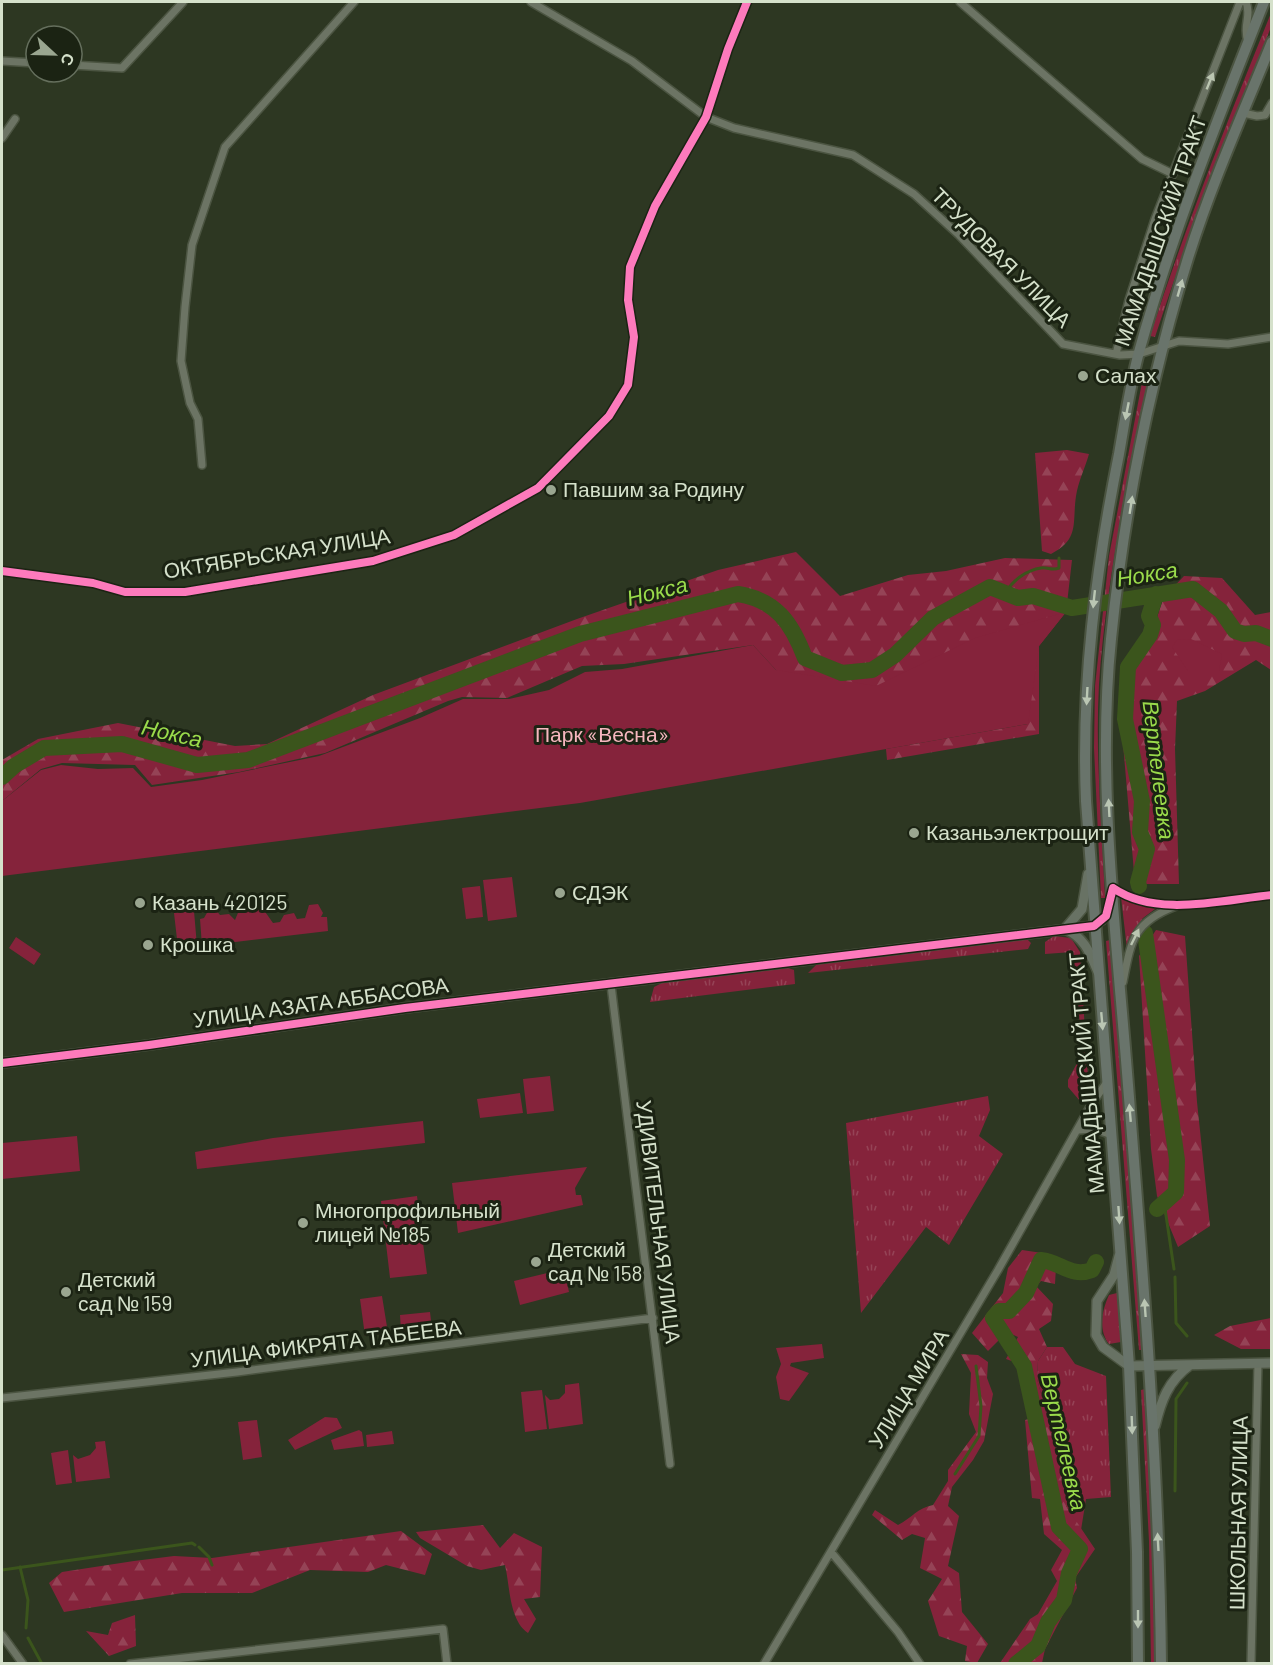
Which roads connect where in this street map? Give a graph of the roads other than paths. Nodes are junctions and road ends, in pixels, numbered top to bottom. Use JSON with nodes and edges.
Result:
{"nodes":[{"id":1,"x":183,"y":2,"type":"edge"},
{"id":2,"x":354,"y":2,"type":"edge"},
{"id":3,"x":531,"y":2,"type":"edge"},
{"id":4,"x":747,"y":2,"type":"edge"},
{"id":5,"x":960,"y":2,"type":"edge"},
{"id":6,"x":1240,"y":2,"type":"edge"},
{"id":7,"x":1246,"y":2,"type":"edge"},
{"id":8,"x":1264,"y":2,"type":"edge"},
{"id":9,"x":1248,"y":42,"type":"junction"},
{"id":10,"x":1272,"y":42,"type":"edge"},
{"id":11,"x":2,"y":61,"type":"edge"},
{"id":12,"x":24,"y":62,"type":"edge"},
{"id":13,"x":84,"y":66,"type":"edge"},
{"id":14,"x":1272,"y":103,"type":"edge"},
{"id":15,"x":1243,"y":113,"type":"junction"},
{"id":16,"x":706,"y":117,"type":"junction"},
{"id":17,"x":15,"y":119,"type":"dead end"},
{"id":18,"x":2,"y":138,"type":"edge"},
{"id":19,"x":1173,"y":174,"type":"junction"},
{"id":20,"x":1272,"y":337,"type":"edge"},
{"id":21,"x":1163,"y":344,"type":"junction"},
{"id":22,"x":1116,"y":354,"type":"junction"},
{"id":23,"x":1138,"y":354,"type":"junction"},
{"id":24,"x":202,"y":465,"type":"dead end"},
{"id":25,"x":2,"y":571,"type":"edge"},
{"id":26,"x":1090,"y":862,"type":"junction"},
{"id":27,"x":1113,"y":888,"type":"junction"},
{"id":28,"x":1272,"y":895,"type":"edge"},
{"id":29,"x":1180,"y":904,"type":"junction"},
{"id":30,"x":1094,"y":926,"type":"junction"},
{"id":31,"x":1065,"y":929,"type":"junction"},
{"id":32,"x":1098,"y":974,"type":"junction"},
{"id":33,"x":611,"y":985,"type":"junction"},
{"id":34,"x":1120,"y":993,"type":"junction"},
{"id":35,"x":2,"y":1063,"type":"edge"},
{"id":36,"x":1107,"y":1082,"type":"junction"},
{"id":37,"x":1078,"y":1130,"type":"junction"},
{"id":38,"x":1112,"y":1135,"type":"junction"},
{"id":39,"x":1121,"y":1248,"type":"junction"},
{"id":40,"x":653,"y":1318,"type":"junction"},
{"id":41,"x":1258,"y":1363,"type":"junction"},
{"id":42,"x":1272,"y":1363,"type":"edge"},
{"id":43,"x":1190,"y":1365,"type":"junction"},
{"id":44,"x":1129,"y":1366,"type":"junction"},
{"id":45,"x":1150,"y":1366,"type":"junction"},
{"id":46,"x":2,"y":1398,"type":"edge"},
{"id":47,"x":1153,"y":1433,"type":"junction"},
{"id":48,"x":670,"y":1464,"type":"dead end"},
{"id":49,"x":831,"y":1552,"type":"junction"},
{"id":50,"x":2,"y":1635,"type":"edge"},
{"id":51,"x":23,"y":1664,"type":"edge"},
{"id":52,"x":130,"y":1664,"type":"edge"},
{"id":53,"x":447,"y":1664,"type":"edge"},
{"id":54,"x":764,"y":1664,"type":"edge"},
{"id":55,"x":920,"y":1664,"type":"edge"},
{"id":56,"x":1138,"y":1664,"type":"edge"},
{"id":57,"x":1161,"y":1664,"type":"edge"},
{"id":58,"x":1251,"y":1664,"type":"edge"}],
"edges":[{"from":1,"to":13,"type":"street"},
{"from":2,"to":24,"type":"street"},
{"from":3,"to":16,"type":"street","name":"ТРУДОВАЯ УЛИЦА"},
{"from":4,"to":16,"type":"street","name":"ОКТЯБРЬСКАЯ УЛИЦА"},
{"from":5,"to":19,"type":"street"},
{"from":19,"to":6,"type":"street","one_way":true},
{"from":7,"to":9,"type":"street"},
{"from":8,"to":9,"type":"main road","name":"МАМАДЫШСКИЙ ТРАКТ"},
{"from":9,"to":23,"type":"main road","name":"МАМАДЫШСКИЙ ТРАКТ"},
{"from":10,"to":15,"type":"main road","name":"МАМАДЫШСКИЙ ТРАКТ"},
{"from":11,"to":12,"type":"street"},
{"from":14,"to":15,"type":"street"},
{"from":21,"to":15,"type":"main road","name":"МАМАДЫШСКИЙ ТРАКТ","one_way":true},
{"from":16,"to":22,"type":"street","name":"ТРУДОВАЯ УЛИЦА"},
{"from":16,"to":25,"type":"street","name":"ОКТЯБРЬСКАЯ УЛИЦА"},
{"from":17,"to":18,"type":"street"},
{"from":19,"to":22,"type":"street"},
{"from":20,"to":21,"type":"street"},
{"from":21,"to":23,"type":"street"},
{"from":27,"to":21,"type":"main road","name":"МАМАДЫШСКИЙ ТРАКТ","one_way":true},
{"from":22,"to":23,"type":"street","name":"ТРУДОВАЯ УЛИЦА"},
{"from":23,"to":26,"type":"main road","name":"МАМАДЫШСКИЙ ТРАКТ","one_way":true},
{"from":26,"to":30,"type":"main road","name":"МАМАДЫШСКИЙ ТРАКТ"},
{"from":26,"to":31,"type":"street"},
{"from":27,"to":29,"type":"street"},
{"from":27,"to":30,"type":"street"},
{"from":27,"to":34,"type":"main road","name":"МАМАДЫШСКИЙ ТРАКТ"},
{"from":28,"to":29,"type":"street"},
{"from":34,"to":29,"type":"street","one_way":true},
{"from":30,"to":31,"type":"street","name":"УЛИЦА АЗАТА АББАСОВА"},
{"from":30,"to":32,"type":"main road","name":"МАМАДЫШСКИЙ ТРАКТ"},
{"from":31,"to":32,"type":"street"},
{"from":31,"to":33,"type":"street","name":"УЛИЦА АЗАТА АББАСОВА"},
{"from":32,"to":36,"type":"main road","name":"МАМАДЫШСКИЙ ТРАКТ","one_way":true},
{"from":33,"to":35,"type":"street","name":"УЛИЦА АЗАТА АББАСОВА"},
{"from":33,"to":40,"type":"street","name":"УДИВИТЕЛЬНАЯ УЛИЦА"},
{"from":45,"to":34,"type":"main road","name":"МАМАДЫШСКИЙ ТРАКТ","one_way":true},
{"from":36,"to":37,"type":"street","name":"УЛИЦА МИРА"},
{"from":36,"to":38,"type":"main road","name":"МАМАДЫШСКИЙ ТРАКТ"},
{"from":37,"to":38,"type":"street"},
{"from":37,"to":49,"type":"street","name":"УЛИЦА МИРА"},
{"from":38,"to":39,"type":"main road","name":"МАМАДЫШСКИЙ ТРАКТ","one_way":true},
{"from":39,"to":44,"type":"main road","name":"МАМАДЫШСКИЙ ТРАКТ"},
{"from":39,"to":44,"type":"street"},
{"from":40,"to":46,"type":"street","name":"УЛИЦА ФИКРЯТА ТАБЕЕВА"},
{"from":40,"to":48,"type":"street","name":"УДИВИТЕЛЬНАЯ УЛИЦА"},
{"from":41,"to":42,"type":"street"},
{"from":41,"to":43,"type":"street"},
{"from":41,"to":58,"type":"street","name":"ШКОЛЬНАЯ УЛИЦА"},
{"from":43,"to":45,"type":"street"},
{"from":43,"to":47,"type":"street"},
{"from":44,"to":45,"type":"street"},
{"from":44,"to":56,"type":"main road","name":"МАМАДЫШСКИЙ ТРАКТ","one_way":true},
{"from":45,"to":47,"type":"main road","name":"МАМАДЫШСКИЙ ТРАКТ"},
{"from":57,"to":47,"type":"main road","name":"МАМАДЫШСКИЙ ТРАКТ","one_way":true},
{"from":49,"to":54,"type":"street","name":"УЛИЦА МИРА"},
{"from":49,"to":55,"type":"street"},
{"from":50,"to":51,"type":"street"},
{"from":52,"to":53,"type":"street"}]}
